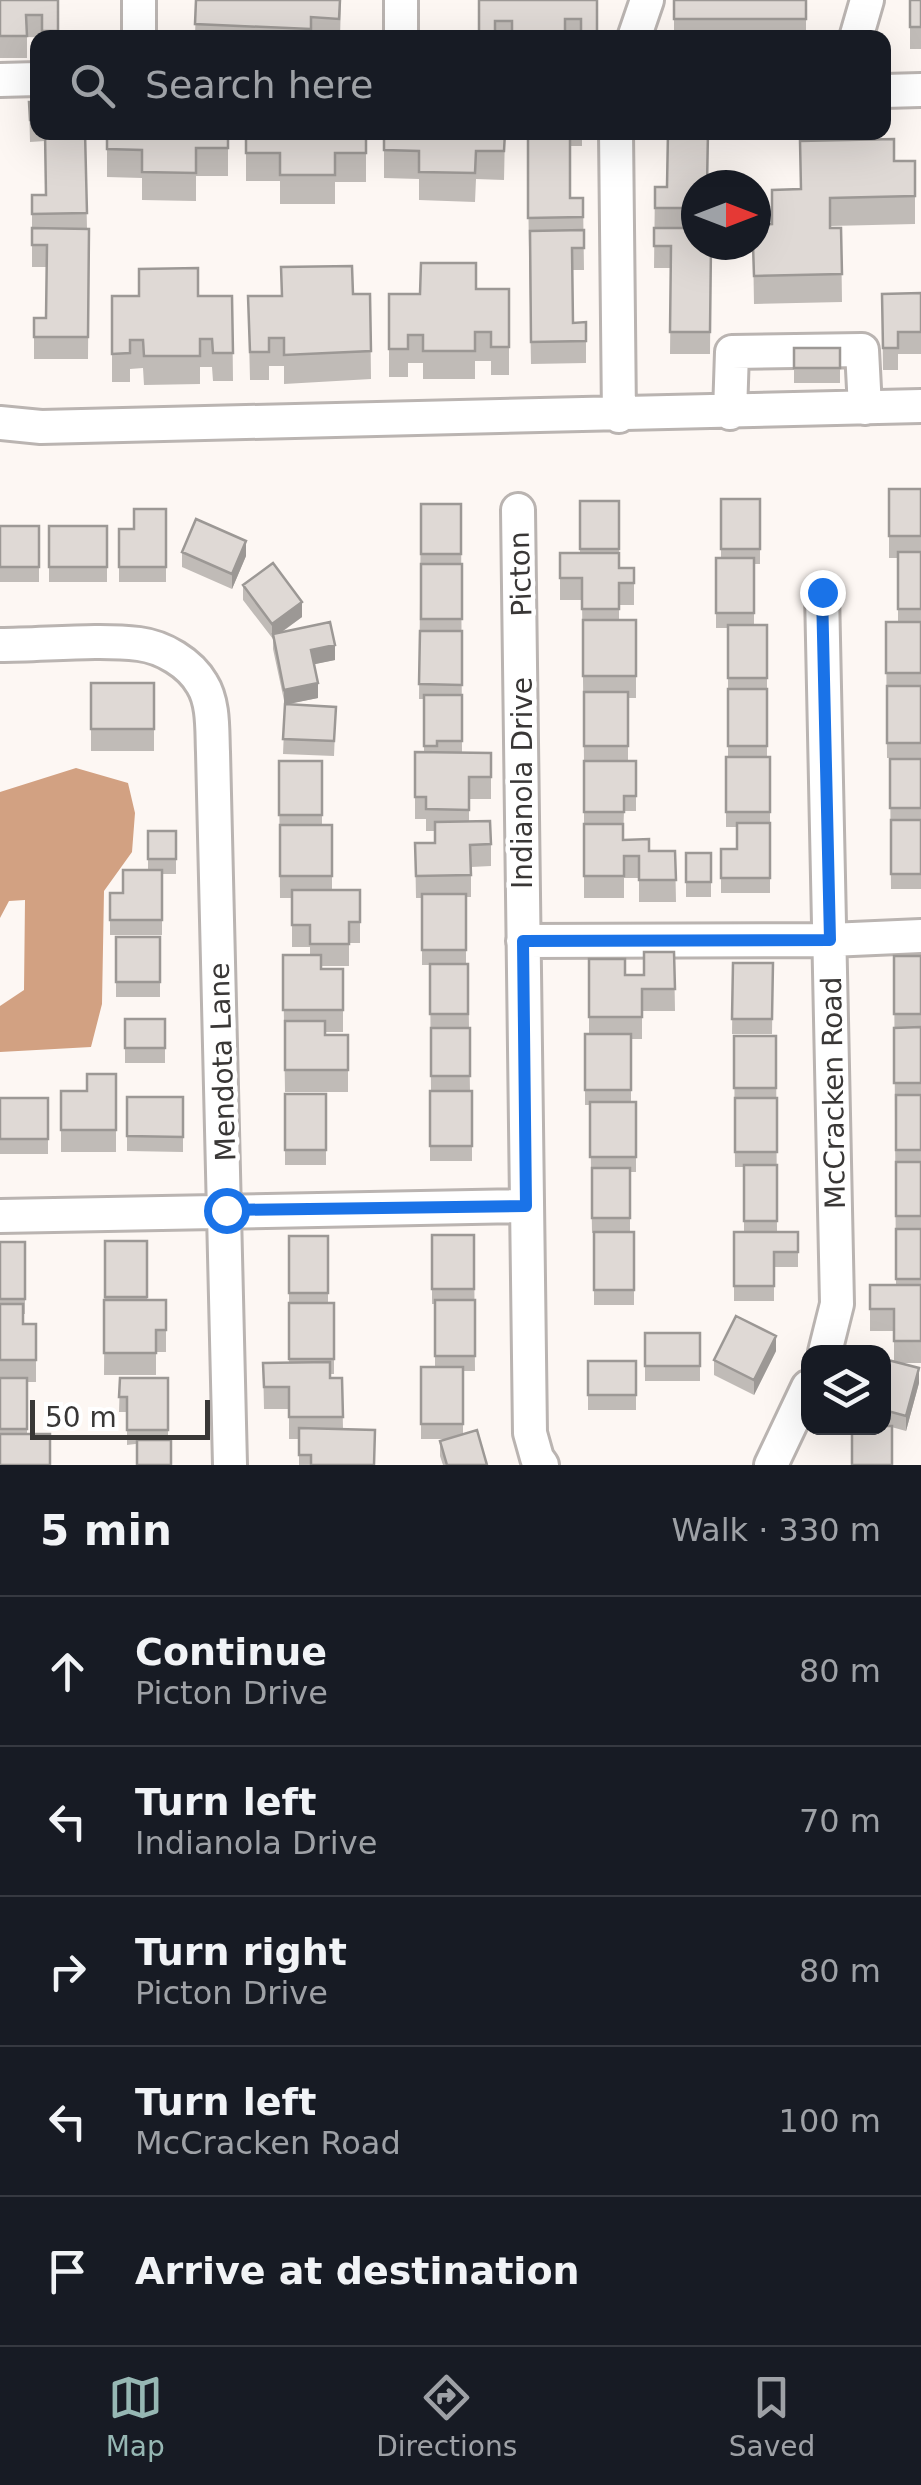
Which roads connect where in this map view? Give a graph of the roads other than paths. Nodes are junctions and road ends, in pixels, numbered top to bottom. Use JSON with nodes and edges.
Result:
{"nodes":[{"id":1,"x":139,"y":0,"type":"edge"},
{"id":2,"x":401,"y":0,"type":"edge"},
{"id":3,"x":647,"y":0,"type":"edge"},
{"id":4,"x":840,"y":0,"type":"edge"},
{"id":5,"x":867,"y":0,"type":"edge"},
{"id":6,"x":140,"y":30,"type":"edge"},
{"id":7,"x":401,"y":30,"type":"edge"},
{"id":8,"x":637,"y":30,"type":"edge"},
{"id":9,"x":853,"y":30,"type":"edge"},
{"id":10,"x":858,"y":30,"type":"edge"},
{"id":11,"x":0,"y":80,"type":"edge"},
{"id":12,"x":30,"y":80,"type":"edge"},
{"id":13,"x":921,"y":90,"type":"edge"},
{"id":14,"x":891,"y":92,"type":"edge"},
{"id":15,"x":616,"y":140,"type":"edge"},
{"id":16,"x":921,"y":406,"type":"edge"},
{"id":17,"x":865,"y":408,"type":"junction"},
{"id":18,"x":730,"y":413,"type":"junction"},
{"id":19,"x":619,"y":416,"type":"junction"},
{"id":20,"x":0,"y":423,"type":"edge"},
{"id":21,"x":518,"y":510,"type":"dead end"},
{"id":22,"x":822,"y":592,"type":"dead end"},
{"id":23,"x":522,"y":639,"type":"joint"},
{"id":24,"x":0,"y":645,"type":"edge"},
{"id":25,"x":921,"y":936,"type":"edge"},
{"id":26,"x":830,"y":940,"type":"junction"},
{"id":27,"x":523,"y":941,"type":"junction"},
{"id":28,"x":526,"y":1206,"type":"junction"},
{"id":29,"x":226,"y":1210,"type":"junction"},
{"id":30,"x":0,"y":1216,"type":"edge"},
{"id":31,"x":827,"y":1345,"type":"edge"},
{"id":32,"x":801,"y":1403,"type":"edge"},
{"id":33,"x":230,"y":1465,"type":"edge"},
{"id":34,"x":542,"y":1465,"type":"edge"},
{"id":35,"x":771,"y":1465,"type":"edge"}],
"edges":[{"from":1,"to":6,"type":"street"},
{"from":2,"to":7,"type":"street"},
{"from":3,"to":8,"type":"street"},
{"from":4,"to":9,"type":"street"},
{"from":5,"to":10,"type":"street"},
{"from":11,"to":12,"type":"street"},
{"from":13,"to":14,"type":"street"},
{"from":15,"to":19,"type":"street"},
{"from":16,"to":17,"type":"street"},
{"from":17,"to":18,"type":"street"},
{"from":17,"to":18,"type":"street"},
{"from":18,"to":19,"type":"street"},
{"from":19,"to":20,"type":"street"},
{"from":21,"to":23,"type":"street","name":"Picton"},
{"from":22,"to":26,"type":"street","name":"McCracken Road"},
{"from":23,"to":27,"type":"street","name":"Indianola Drive"},
{"from":24,"to":29,"type":"street","name":"Mendota Lane"},
{"from":25,"to":26,"type":"street"},
{"from":26,"to":27,"type":"street"},
{"from":26,"to":31,"type":"street","name":"McCracken Road"},
{"from":27,"to":28,"type":"street","name":"Indianola Drive"},
{"from":28,"to":29,"type":"street"},
{"from":28,"to":34,"type":"street","name":"Indianola Drive"},
{"from":29,"to":30,"type":"street"},
{"from":29,"to":33,"type":"street","name":"Mendota Lane"},
{"from":32,"to":35,"type":"street"}]}
